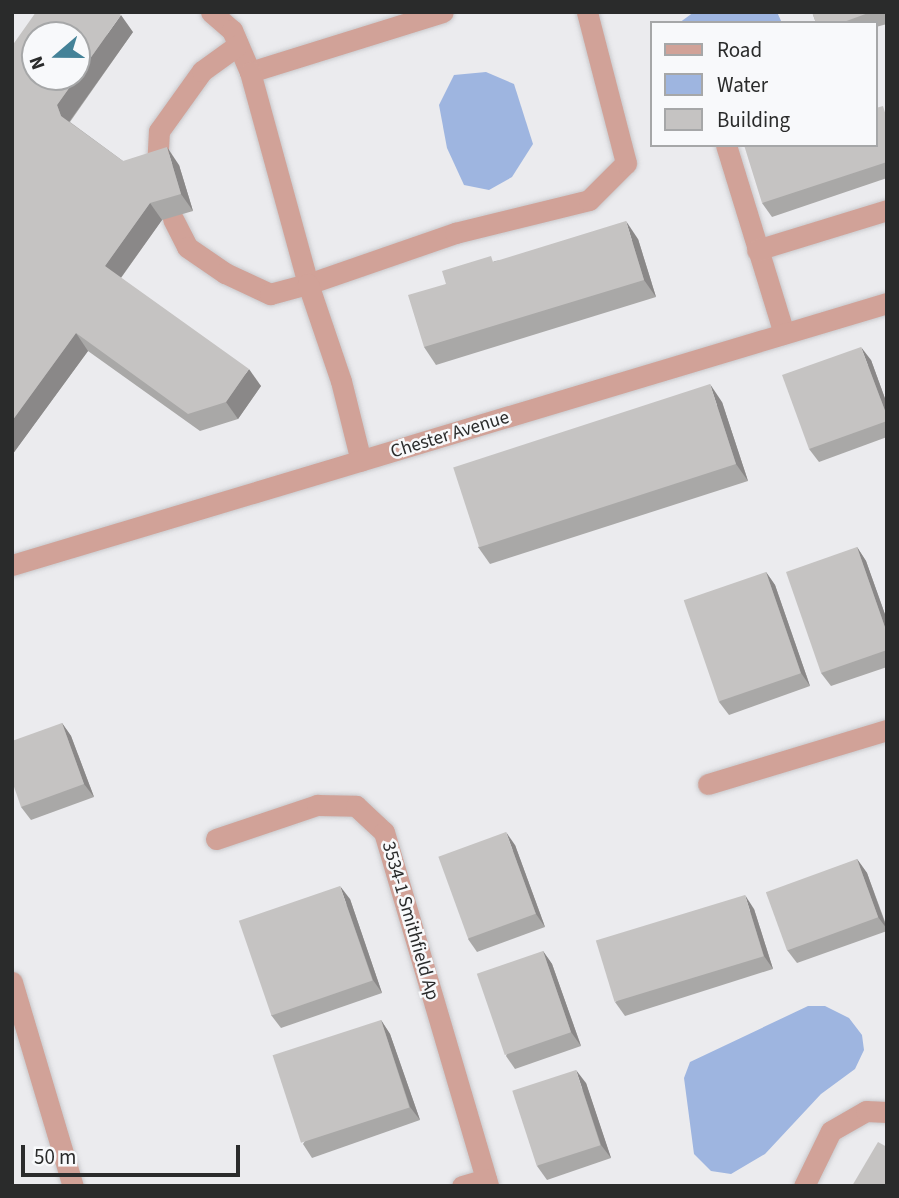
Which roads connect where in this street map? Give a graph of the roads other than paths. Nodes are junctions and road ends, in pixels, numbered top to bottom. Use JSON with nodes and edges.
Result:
{"nodes":[{"id":1,"x":211,"y":12,"type":"edge"},
{"id":2,"x":443,"y":12,"type":"edge"},
{"id":3,"x":587,"y":12,"type":"edge"},
{"id":4,"x":238,"y":45,"type":"junction"},
{"id":5,"x":250,"y":72,"type":"junction"},
{"id":6,"x":727,"y":147,"type":"edge"},
{"id":7,"x":157,"y":168,"type":"edge"},
{"id":8,"x":887,"y":210,"type":"edge"},
{"id":9,"x":173,"y":219,"type":"edge"},
{"id":10,"x":757,"y":250,"type":"junction"},
{"id":11,"x":308,"y":284,"type":"junction"},
{"id":12,"x":887,"y":303,"type":"edge"},
{"id":13,"x":783,"y":333,"type":"junction"},
{"id":14,"x":361,"y":461,"type":"junction"},
{"id":15,"x":12,"y":565,"type":"edge"},
{"id":16,"x":887,"y":730,"type":"edge"},
{"id":17,"x":708,"y":784,"type":"dead end"},
{"id":18,"x":216,"y":839,"type":"dead end"},
{"id":19,"x":12,"y":982,"type":"edge"},
{"id":20,"x":887,"y":1112,"type":"edge"},
{"id":21,"x":487,"y":1182,"type":"edge"},
{"id":22,"x":73,"y":1186,"type":"edge"},
{"id":23,"x":462,"y":1186,"type":"edge"},
{"id":24,"x":804,"y":1186,"type":"edge"}],
"edges":[{"from":1,"to":4,"type":"street"},
{"from":2,"to":5,"type":"street"},
{"from":3,"to":11,"type":"street"},
{"from":4,"to":5,"type":"street"},
{"from":4,"to":7,"type":"street"},
{"from":5,"to":11,"type":"street"},
{"from":6,"to":10,"type":"street"},
{"from":8,"to":10,"type":"street"},
{"from":9,"to":11,"type":"street"},
{"from":10,"to":13,"type":"street"},
{"from":11,"to":14,"type":"street"},
{"from":12,"to":13,"type":"street","name":"Chester Avenue"},
{"from":13,"to":14,"type":"street","name":"Chester Avenue"},
{"from":14,"to":15,"type":"street","name":"Chester Avenue"},
{"from":16,"to":17,"type":"street"},
{"from":18,"to":21,"type":"street","name":"3534-1 Smithfield Ap"},
{"from":19,"to":22,"type":"street"},
{"from":20,"to":24,"type":"street"},
{"from":21,"to":23,"type":"street"}]}
